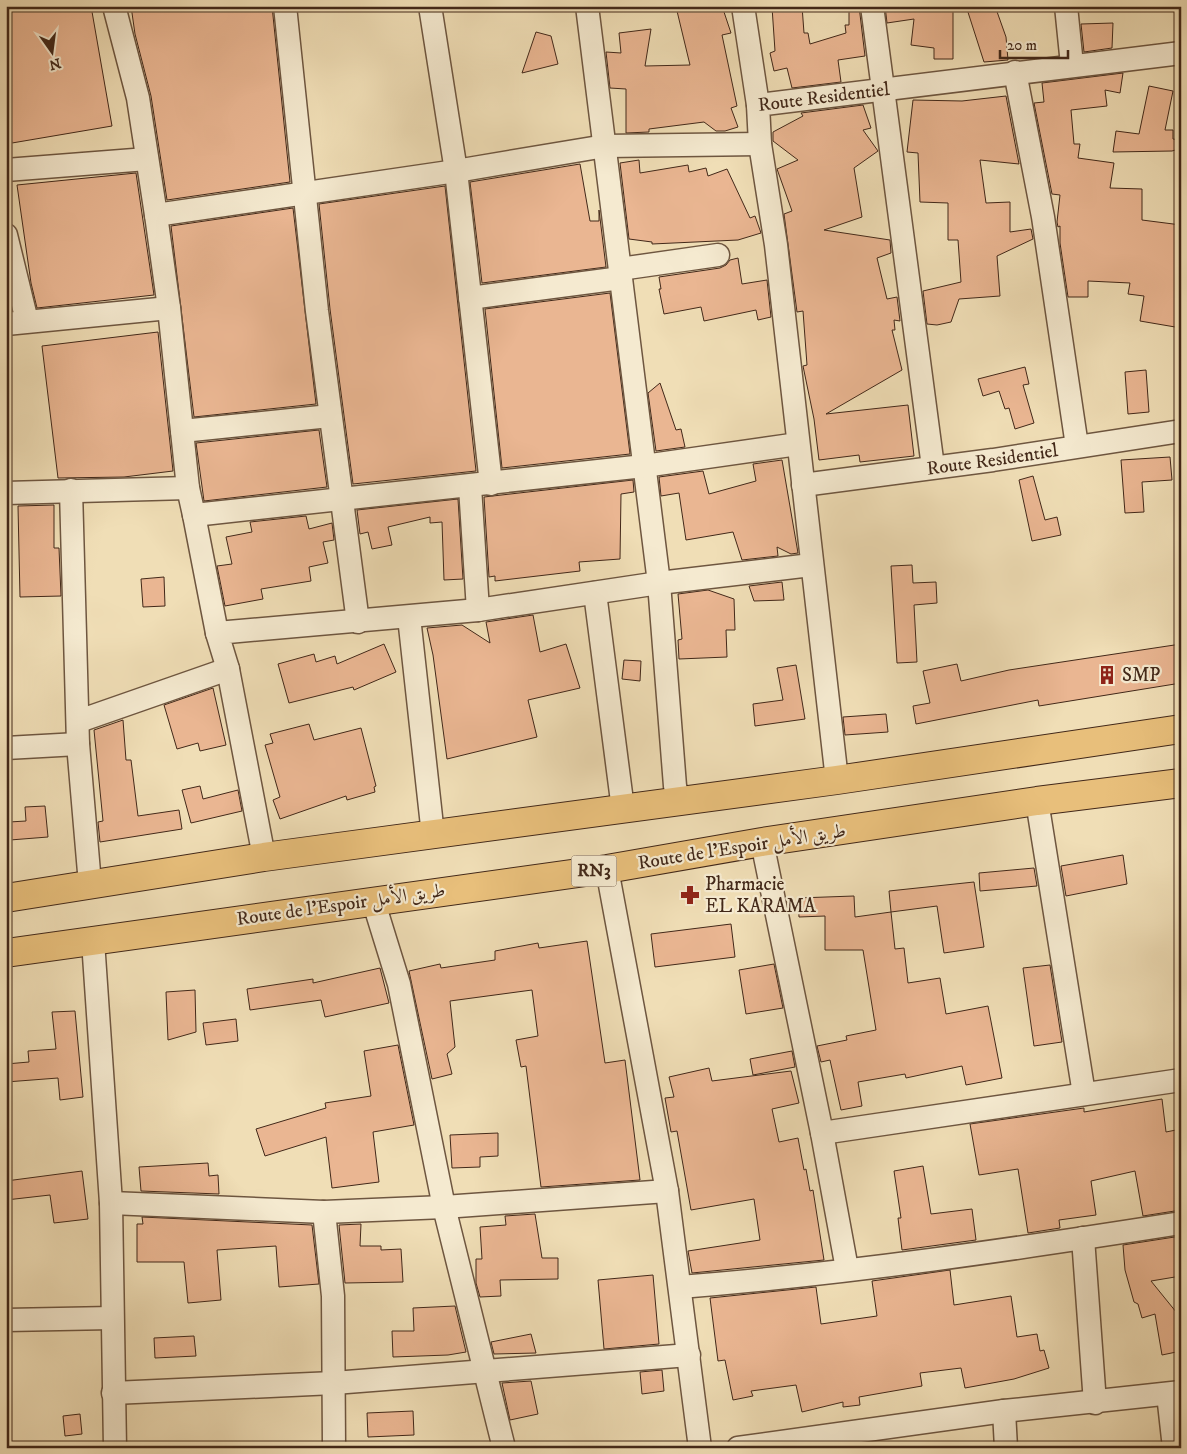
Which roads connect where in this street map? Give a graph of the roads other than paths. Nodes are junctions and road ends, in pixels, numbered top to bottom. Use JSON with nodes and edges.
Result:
{"nodes":[{"id":1,"x":114,"y":6,"type":"edge"},
{"id":2,"x":285,"y":6,"type":"edge"},
{"id":3,"x":430,"y":6,"type":"edge"},
{"id":4,"x":587,"y":6,"type":"edge"},
{"id":5,"x":744,"y":6,"type":"edge"},
{"id":6,"x":872,"y":6,"type":"edge"},
{"id":7,"x":1066,"y":6,"type":"edge"},
{"id":8,"x":1181,"y":53,"type":"edge"},
{"id":9,"x":1072,"y":66,"type":"junction"},
{"id":10,"x":1015,"y":72,"type":"junction"},
{"id":11,"x":883,"y":88,"type":"junction"},
{"id":12,"x":758,"y":105,"type":"junction"},
{"id":13,"x":760,"y":144,"type":"junction"},
{"id":14,"x":605,"y":146,"type":"junction"},
{"id":15,"x":148,"y":159,"type":"junction"},
{"id":16,"x":6,"y":170,"type":"edge"},
{"id":17,"x":456,"y":171,"type":"junction"},
{"id":18,"x":306,"y":193,"type":"junction"},
{"id":19,"x":156,"y":216,"type":"junction"},
{"id":20,"x":6,"y":236,"type":"edge"},
{"id":21,"x":718,"y":255,"type":"dead end"},
{"id":22,"x":621,"y":274,"type":"junction"},
{"id":23,"x":470,"y":298,"type":"junction"},
{"id":24,"x":169,"y":308,"type":"junction"},
{"id":25,"x":16,"y":322,"type":"edge"},
{"id":26,"x":330,"y":416,"type":"junction"},
{"id":27,"x":182,"y":431,"type":"junction"},
{"id":28,"x":1181,"y":431,"type":"edge"},
{"id":29,"x":798,"y":444,"type":"junction"},
{"id":30,"x":1077,"y":446,"type":"junction"},
{"id":31,"x":644,"y":466,"type":"junction"},
{"id":32,"x":933,"y":467,"type":"junction"},
{"id":33,"x":803,"y":485,"type":"junction"},
{"id":34,"x":480,"y":486,"type":"junction"},
{"id":35,"x":188,"y":488,"type":"junction"},
{"id":36,"x":71,"y":490,"type":"junction"},
{"id":37,"x":6,"y":493,"type":"edge"},
{"id":38,"x":341,"y":500,"type":"junction"},
{"id":39,"x":194,"y":515,"type":"junction"},
{"id":40,"x":812,"y":565,"type":"junction"},
{"id":41,"x":659,"y":583,"type":"junction"},
{"id":42,"x":595,"y":593,"type":"junction"},
{"id":43,"x":478,"y":610,"type":"junction"},
{"id":44,"x":409,"y":617,"type":"junction"},
{"id":45,"x":358,"y":622,"type":"junction"},
{"id":46,"x":217,"y":633,"type":"junction"},
{"id":47,"x":228,"y":669,"type":"junction"},
{"id":48,"x":79,"y":721,"type":"junction"},
{"id":49,"x":1181,"y":729,"type":"edge"},
{"id":50,"x":78,"y":744,"type":"junction"},
{"id":51,"x":6,"y":748,"type":"edge"},
{"id":52,"x":837,"y":780,"type":"junction"},
{"id":53,"x":1181,"y":783,"type":"edge"},
{"id":54,"x":680,"y":801,"type":"junction"},
{"id":55,"x":1037,"y":801,"type":"junction"},
{"id":56,"x":623,"y":809,"type":"junction"},
{"id":57,"x":433,"y":835,"type":"junction"},
{"id":58,"x":762,"y":842,"type":"junction"},
{"id":59,"x":264,"y":857,"type":"junction"},
{"id":60,"x":607,"y":869,"type":"junction"},
{"id":61,"x":90,"y":884,"type":"junction"},
{"id":62,"x":6,"y":898,"type":"edge"},
{"id":63,"x":373,"y":900,"type":"junction"},
{"id":64,"x":93,"y":940,"type":"junction"},
{"id":65,"x":6,"y":953,"type":"edge"},
{"id":66,"x":1181,"y":1080,"type":"edge"},
{"id":67,"x":1084,"y":1094,"type":"junction"},
{"id":68,"x":822,"y":1133,"type":"junction"},
{"id":69,"x":667,"y":1191,"type":"junction"},
{"id":70,"x":111,"y":1203,"type":"junction"},
{"id":71,"x":444,"y":1207,"type":"junction"},
{"id":72,"x":324,"y":1212,"type":"junction"},
{"id":73,"x":1181,"y":1223,"type":"edge"},
{"id":74,"x":1082,"y":1238,"type":"junction"},
{"id":75,"x":847,"y":1269,"type":"junction"},
{"id":76,"x":680,"y":1287,"type":"junction"},
{"id":77,"x":112,"y":1318,"type":"junction"},
{"id":78,"x":6,"y":1320,"type":"edge"},
{"id":79,"x":689,"y":1355,"type":"junction"},
{"id":80,"x":485,"y":1370,"type":"junction"},
{"id":81,"x":334,"y":1383,"type":"junction"},
{"id":82,"x":113,"y":1393,"type":"junction"},
{"id":83,"x":1174,"y":1393,"type":"edge"},
{"id":84,"x":1095,"y":1403,"type":"junction"},
{"id":85,"x":1004,"y":1411,"type":"junction"},
{"id":86,"x":115,"y":1448,"type":"edge"},
{"id":87,"x":334,"y":1448,"type":"edge"},
{"id":88,"x":504,"y":1448,"type":"edge"},
{"id":89,"x":700,"y":1448,"type":"edge"},
{"id":90,"x":738,"y":1448,"type":"edge"},
{"id":91,"x":1006,"y":1448,"type":"edge"},
{"id":92,"x":1174,"y":1448,"type":"edge"}],
"edges":[{"from":1,"to":15,"type":"street"},
{"from":2,"to":18,"type":"street"},
{"from":3,"to":17,"type":"street"},
{"from":4,"to":14,"type":"street"},
{"from":5,"to":12,"type":"street"},
{"from":6,"to":11,"type":"street"},
{"from":7,"to":9,"type":"street"},
{"from":8,"to":9,"type":"street","name":"Route Residentiel"},
{"from":9,"to":10,"type":"street","name":"Route Residentiel"},
{"from":10,"to":11,"type":"street","name":"Route Residentiel"},
{"from":10,"to":30,"type":"street"},
{"from":11,"to":12,"type":"street","name":"Route Residentiel"},
{"from":11,"to":32,"type":"street"},
{"from":12,"to":13,"type":"street","name":"Route Residentiel"},
{"from":13,"to":14,"type":"street"},
{"from":13,"to":29,"type":"street","name":"Route Residentiel"},
{"from":14,"to":17,"type":"street"},
{"from":14,"to":22,"type":"street"},
{"from":15,"to":16,"type":"street"},
{"from":15,"to":19,"type":"street"},
{"from":17,"to":18,"type":"street"},
{"from":17,"to":23,"type":"street"},
{"from":18,"to":19,"type":"street"},
{"from":18,"to":26,"type":"street"},
{"from":19,"to":24,"type":"street"},
{"from":20,"to":25,"type":"street"},
{"from":21,"to":22,"type":"street"},
{"from":22,"to":23,"type":"street"},
{"from":22,"to":31,"type":"street"},
{"from":23,"to":34,"type":"street"},
{"from":24,"to":25,"type":"street"},
{"from":24,"to":27,"type":"street"},
{"from":26,"to":27,"type":"street"},
{"from":26,"to":38,"type":"street"},
{"from":27,"to":35,"type":"street"},
{"from":28,"to":30,"type":"street","name":"Route Residentiel"},
{"from":29,"to":31,"type":"street"},
{"from":29,"to":33,"type":"street","name":"Route Residentiel"},
{"from":30,"to":32,"type":"street","name":"Route Residentiel"},
{"from":31,"to":34,"type":"street"},
{"from":31,"to":41,"type":"street"},
{"from":32,"to":33,"type":"street","name":"Route Residentiel"},
{"from":33,"to":40,"type":"street","name":"Route Residentiel"},
{"from":34,"to":38,"type":"street"},
{"from":34,"to":43,"type":"street"},
{"from":35,"to":36,"type":"street"},
{"from":35,"to":39,"type":"street"},
{"from":36,"to":37,"type":"street"},
{"from":36,"to":48,"type":"street"},
{"from":38,"to":39,"type":"street"},
{"from":38,"to":45,"type":"street"},
{"from":39,"to":46,"type":"street"},
{"from":40,"to":41,"type":"street"},
{"from":40,"to":52,"type":"street","name":"Route Residentiel"},
{"from":41,"to":42,"type":"street"},
{"from":41,"to":54,"type":"street"},
{"from":42,"to":43,"type":"street"},
{"from":42,"to":56,"type":"street"},
{"from":43,"to":44,"type":"street"},
{"from":44,"to":45,"type":"street"},
{"from":44,"to":57,"type":"street"},
{"from":45,"to":46,"type":"street"},
{"from":46,"to":47,"type":"street"},
{"from":47,"to":48,"type":"street"},
{"from":47,"to":59,"type":"street"},
{"from":48,"to":50,"type":"street"},
{"from":49,"to":52,"type":"highway"},
{"from":50,"to":51,"type":"street"},
{"from":50,"to":61,"type":"street"},
{"from":52,"to":54,"type":"highway"},
{"from":53,"to":55,"type":"highway","name":"Route de l’Espoir طريق الأمل","number":"RN3"},
{"from":54,"to":56,"type":"highway"},
{"from":55,"to":58,"type":"highway","name":"Route de l’Espoir طريق الأمل","number":"RN3"},
{"from":55,"to":67,"type":"street"},
{"from":56,"to":57,"type":"highway"},
{"from":57,"to":59,"type":"highway"},
{"from":58,"to":60,"type":"highway","name":"Route de l’Espoir طريق الأمل","number":"RN3"},
{"from":58,"to":68,"type":"street"},
{"from":59,"to":61,"type":"highway"},
{"from":60,"to":63,"type":"highway","name":"Route de l’Espoir طريق الأمل","number":"RN3"},
{"from":60,"to":69,"type":"street"},
{"from":61,"to":62,"type":"highway"},
{"from":63,"to":64,"type":"highway","name":"Route de l’Espoir طريق الأمل","number":"RN3"},
{"from":63,"to":71,"type":"street"},
{"from":64,"to":65,"type":"highway","name":"Route de l’Espoir طريق الأمل","number":"RN3"},
{"from":64,"to":70,"type":"street"},
{"from":66,"to":67,"type":"street"},
{"from":67,"to":68,"type":"street"},
{"from":68,"to":75,"type":"street"},
{"from":69,"to":71,"type":"street"},
{"from":69,"to":76,"type":"street"},
{"from":70,"to":72,"type":"street"},
{"from":70,"to":77,"type":"street"},
{"from":71,"to":72,"type":"street"},
{"from":71,"to":80,"type":"street"},
{"from":72,"to":81,"type":"street"},
{"from":73,"to":74,"type":"street"},
{"from":74,"to":75,"type":"street"},
{"from":74,"to":84,"type":"street"},
{"from":75,"to":76,"type":"street"},
{"from":76,"to":79,"type":"street"},
{"from":77,"to":78,"type":"street"},
{"from":77,"to":82,"type":"street"},
{"from":79,"to":80,"type":"street"},
{"from":79,"to":89,"type":"street"},
{"from":80,"to":81,"type":"street"},
{"from":80,"to":88,"type":"street"},
{"from":81,"to":82,"type":"street"},
{"from":81,"to":87,"type":"street"},
{"from":82,"to":86,"type":"street"},
{"from":83,"to":84,"type":"street"},
{"from":83,"to":92,"type":"street"},
{"from":84,"to":85,"type":"street"},
{"from":85,"to":90,"type":"street"},
{"from":85,"to":91,"type":"street"}]}
